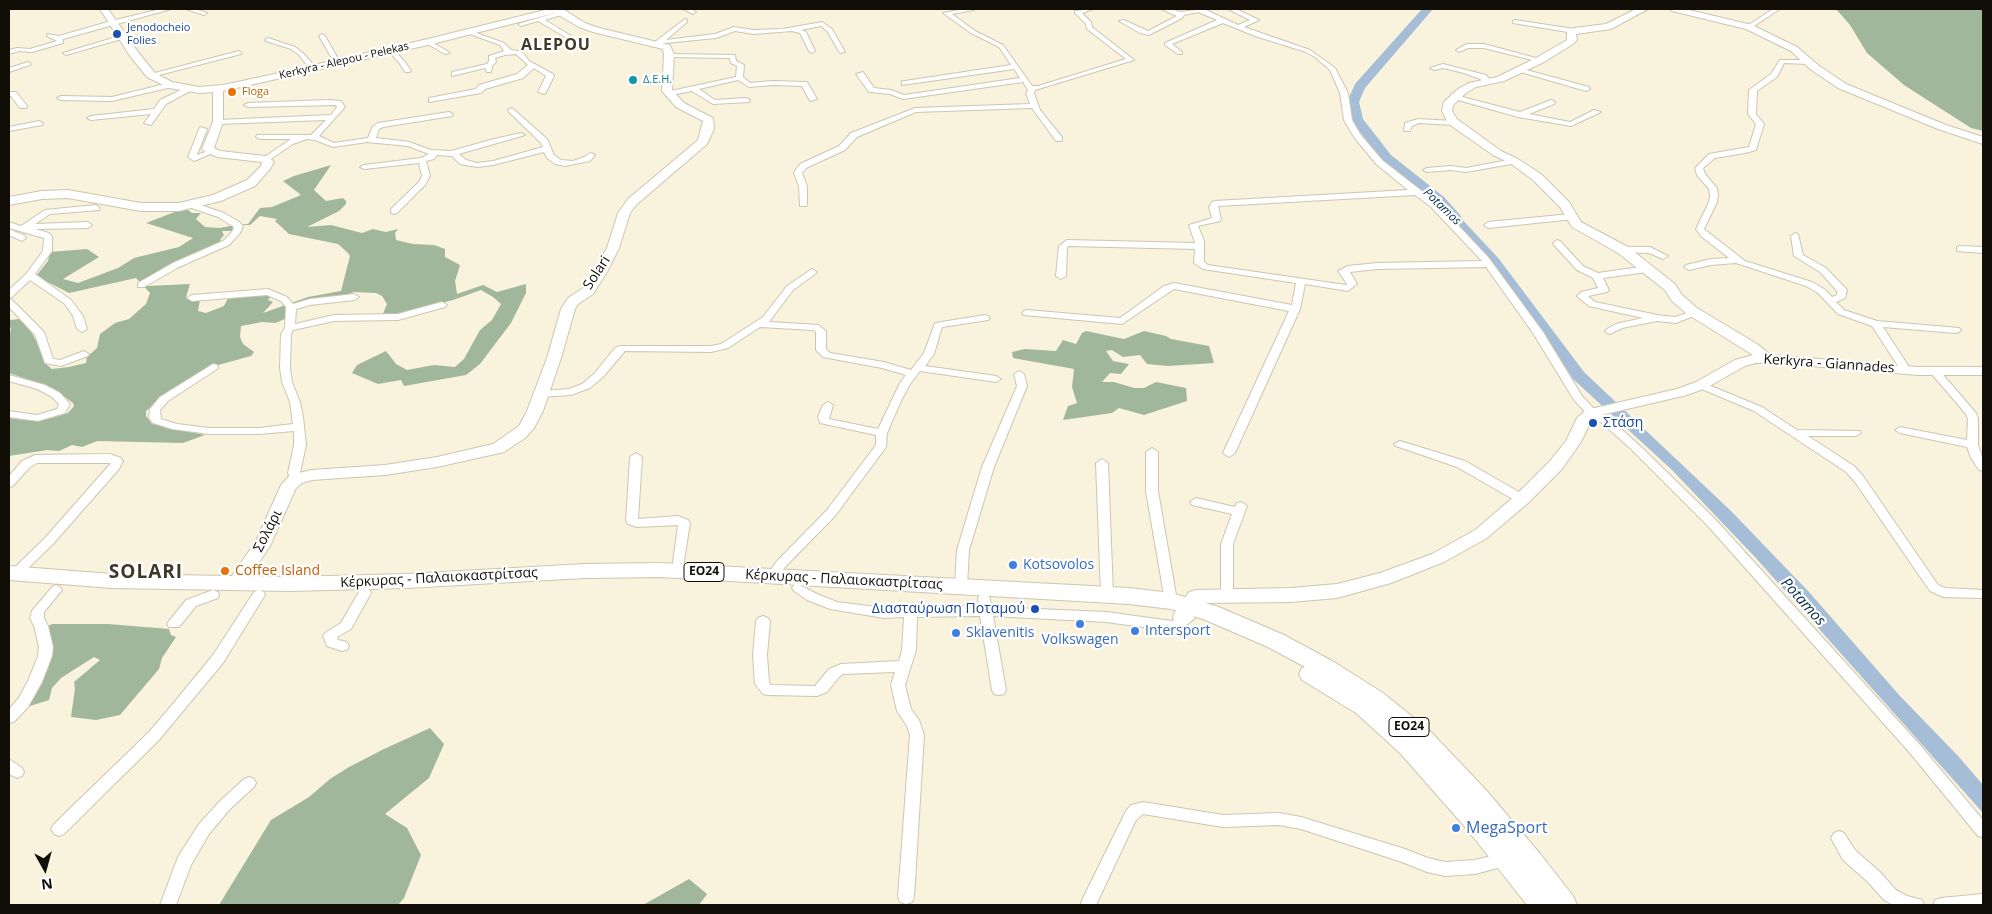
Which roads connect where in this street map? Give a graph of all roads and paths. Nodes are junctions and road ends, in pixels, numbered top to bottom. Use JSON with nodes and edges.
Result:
{"nodes":[{"id":1,"x":104,"y":9,"type":"edge"},
{"id":2,"x":163,"y":9,"type":"edge"},
{"id":3,"x":189,"y":9,"type":"edge"},
{"id":4,"x":686,"y":9,"type":"edge"},
{"id":5,"x":937,"y":9,"type":"edge"},
{"id":6,"x":1090,"y":9,"type":"edge"},
{"id":7,"x":1164,"y":9,"type":"edge"},
{"id":8,"x":1200,"y":9,"type":"edge"},
{"id":9,"x":1230,"y":9,"type":"edge"},
{"id":10,"x":1642,"y":9,"type":"edge"},
{"id":11,"x":1675,"y":9,"type":"edge"},
{"id":12,"x":1777,"y":9,"type":"edge"},
{"id":13,"x":559,"y":10,"type":"edge"},
{"id":14,"x":971,"y":10,"type":"dead end"},
{"id":15,"x":693,"y":12,"type":"dead end"},
{"id":16,"x":204,"y":13,"type":"dead end"},
{"id":17,"x":946,"y":13,"type":"junction"},
{"id":18,"x":1182,"y":14,"type":"junction"},
{"id":19,"x":540,"y":19,"type":"junction"},
{"id":20,"x":1222,"y":20,"type":"junction"},
{"id":21,"x":685,"y":21,"type":"dead end"},
{"id":22,"x":1122,"y":21,"type":"dead end"},
{"id":23,"x":1515,"y":22,"type":"dead end"},
{"id":24,"x":114,"y":23,"type":"junction"},
{"id":25,"x":521,"y":24,"type":"dead end"},
{"id":26,"x":1238,"y":27,"type":"junction"},
{"id":27,"x":1749,"y":27,"type":"junction"},
{"id":28,"x":794,"y":30,"type":"junction"},
{"id":29,"x":1574,"y":31,"type":"junction"},
{"id":30,"x":469,"y":32,"type":"junction"},
{"id":31,"x":49,"y":34,"type":"dead end"},
{"id":32,"x":322,"y":36,"type":"dead end"},
{"id":33,"x":123,"y":37,"type":"junction"},
{"id":34,"x":59,"y":38,"type":"junction"},
{"id":35,"x":268,"y":40,"type":"dead end"},
{"id":36,"x":428,"y":42,"type":"junction"},
{"id":37,"x":657,"y":43,"type":"junction"},
{"id":38,"x":584,"y":46,"type":"dead end"},
{"id":39,"x":392,"y":50,"type":"junction"},
{"id":40,"x":1459,"y":50,"type":"dead end"},
{"id":41,"x":9,"y":52,"type":"edge"},
{"id":42,"x":509,"y":52,"type":"junction"},
{"id":43,"x":812,"y":52,"type":"dead end"},
{"id":44,"x":842,"y":52,"type":"dead end"},
{"id":45,"x":66,"y":53,"type":"dead end"},
{"id":46,"x":239,"y":53,"type":"dead end"},
{"id":47,"x":1180,"y":53,"type":"dead end"},
{"id":48,"x":447,"y":54,"type":"dead end"},
{"id":49,"x":669,"y":55,"type":"junction"},
{"id":50,"x":1540,"y":60,"type":"junction"},
{"id":51,"x":337,"y":62,"type":"junction"},
{"id":52,"x":1808,"y":62,"type":"junction"},
{"id":53,"x":28,"y":64,"type":"dead end"},
{"id":54,"x":533,"y":66,"type":"junction"},
{"id":55,"x":1015,"y":67,"type":"junction"},
{"id":56,"x":312,"y":68,"type":"junction"},
{"id":57,"x":1434,"y":68,"type":"dead end"},
{"id":58,"x":9,"y":70,"type":"edge"},
{"id":59,"x":1519,"y":70,"type":"junction"},
{"id":60,"x":407,"y":71,"type":"dead end"},
{"id":61,"x":455,"y":74,"type":"dead end"},
{"id":62,"x":860,"y":74,"type":"dead end"},
{"id":63,"x":152,"y":75,"type":"junction"},
{"id":64,"x":739,"y":78,"type":"junction"},
{"id":65,"x":1024,"y":80,"type":"junction"},
{"id":66,"x":1488,"y":82,"type":"junction"},
{"id":67,"x":905,"y":83,"type":"dead end"},
{"id":68,"x":169,"y":85,"type":"junction"},
{"id":69,"x":190,"y":89,"type":"junction"},
{"id":70,"x":218,"y":89,"type":"junction"},
{"id":71,"x":694,"y":89,"type":"junction"},
{"id":72,"x":1032,"y":89,"type":"junction"},
{"id":73,"x":1586,"y":89,"type":"dead end"},
{"id":74,"x":542,"y":92,"type":"dead end"},
{"id":75,"x":9,"y":94,"type":"edge"},
{"id":76,"x":669,"y":94,"type":"junction"},
{"id":77,"x":1454,"y":96,"type":"junction"},
{"id":78,"x":123,"y":97,"type":"junction"},
{"id":79,"x":61,"y":98,"type":"dead end"},
{"id":80,"x":813,"y":99,"type":"dead end"},
{"id":81,"x":432,"y":100,"type":"dead end"},
{"id":82,"x":746,"y":100,"type":"dead end"},
{"id":83,"x":1551,"y":102,"type":"dead end"},
{"id":84,"x":132,"y":104,"type":"dead end"},
{"id":85,"x":248,"y":105,"type":"dead end"},
{"id":86,"x":23,"y":106,"type":"dead end"},
{"id":87,"x":1034,"y":106,"type":"junction"},
{"id":88,"x":512,"y":110,"type":"dead end"},
{"id":89,"x":156,"y":112,"type":"junction"},
{"id":90,"x":1597,"y":112,"type":"dead end"},
{"id":91,"x":449,"y":114,"type":"dead end"},
{"id":92,"x":1521,"y":115,"type":"junction"},
{"id":93,"x":333,"y":117,"type":"junction"},
{"id":94,"x":91,"y":118,"type":"dead end"},
{"id":95,"x":218,"y":122,"type":"junction"},
{"id":96,"x":39,"y":123,"type":"dead end"},
{"id":97,"x":148,"y":123,"type":"dead end"},
{"id":98,"x":1454,"y":123,"type":"junction"},
{"id":99,"x":1407,"y":128,"type":"dead end"},
{"id":100,"x":9,"y":129,"type":"edge"},
{"id":101,"x":203,"y":129,"type":"dead end"},
{"id":102,"x":521,"y":135,"type":"dead end"},
{"id":103,"x":260,"y":136,"type":"dead end"},
{"id":104,"x":314,"y":137,"type":"junction"},
{"id":105,"x":300,"y":138,"type":"junction"},
{"id":106,"x":1059,"y":139,"type":"dead end"},
{"id":107,"x":371,"y":140,"type":"junction"},
{"id":108,"x":1983,"y":141,"type":"edge"},
{"id":109,"x":546,"y":150,"type":"junction"},
{"id":110,"x":211,"y":152,"type":"junction"},
{"id":111,"x":434,"y":153,"type":"junction"},
{"id":112,"x":451,"y":154,"type":"junction"},
{"id":113,"x":591,"y":155,"type":"dead end"},
{"id":114,"x":266,"y":160,"type":"junction"},
{"id":115,"x":422,"y":160,"type":"junction"},
{"id":116,"x":1514,"y":161,"type":"junction"},
{"id":117,"x":364,"y":167,"type":"dead end"},
{"id":118,"x":1426,"y":170,"type":"dead end"},
{"id":119,"x":1416,"y":192,"type":"junction"},
{"id":120,"x":9,"y":201,"type":"edge"},
{"id":121,"x":803,"y":204,"type":"dead end"},
{"id":122,"x":192,"y":205,"type":"junction"},
{"id":123,"x":96,"y":208,"type":"dead end"},
{"id":124,"x":394,"y":211,"type":"dead end"},
{"id":125,"x":1571,"y":217,"type":"junction"},
{"id":126,"x":9,"y":225,"type":"edge"},
{"id":127,"x":88,"y":225,"type":"dead end"},
{"id":128,"x":1488,"y":225,"type":"dead end"},
{"id":129,"x":9,"y":232,"type":"edge"},
{"id":130,"x":22,"y":233,"type":"junction"},
{"id":131,"x":1794,"y":236,"type":"dead end"},
{"id":132,"x":1557,"y":243,"type":"dead end"},
{"id":133,"x":1199,"y":246,"type":"junction"},
{"id":134,"x":1960,"y":248,"type":"dead end"},
{"id":135,"x":1623,"y":250,"type":"junction"},
{"id":136,"x":1983,"y":250,"type":"edge"},
{"id":137,"x":1663,"y":256,"type":"dead end"},
{"id":138,"x":1737,"y":260,"type":"junction"},
{"id":139,"x":1488,"y":264,"type":"junction"},
{"id":140,"x":1689,"y":267,"type":"dead end"},
{"id":141,"x":1647,"y":270,"type":"junction"},
{"id":142,"x":812,"y":272,"type":"dead end"},
{"id":143,"x":30,"y":275,"type":"junction"},
{"id":144,"x":1061,"y":276,"type":"dead end"},
{"id":145,"x":1596,"y":276,"type":"junction"},
{"id":146,"x":1300,"y":281,"type":"junction"},
{"id":147,"x":142,"y":285,"type":"dead end"},
{"id":148,"x":9,"y":295,"type":"edge"},
{"id":149,"x":354,"y":296,"type":"dead end"},
{"id":150,"x":192,"y":298,"type":"dead end"},
{"id":151,"x":1830,"y":301,"type":"junction"},
{"id":152,"x":9,"y":302,"type":"edge"},
{"id":153,"x":442,"y":305,"type":"dead end"},
{"id":154,"x":291,"y":307,"type":"junction"},
{"id":155,"x":1294,"y":309,"type":"junction"},
{"id":156,"x":1027,"y":312,"type":"dead end"},
{"id":157,"x":1696,"y":313,"type":"junction"},
{"id":158,"x":985,"y":318,"type":"dead end"},
{"id":159,"x":1657,"y":318,"type":"junction"},
{"id":160,"x":759,"y":324,"type":"junction"},
{"id":161,"x":1876,"y":324,"type":"junction"},
{"id":162,"x":290,"y":328,"type":"junction"},
{"id":163,"x":82,"y":329,"type":"dead end"},
{"id":164,"x":1956,"y":330,"type":"dead end"},
{"id":165,"x":1610,"y":331,"type":"dead end"},
{"id":166,"x":84,"y":354,"type":"dead end"},
{"id":167,"x":1767,"y":359,"type":"junction"},
{"id":168,"x":213,"y":367,"type":"dead end"},
{"id":169,"x":1906,"y":370,"type":"junction"},
{"id":170,"x":916,"y":371,"type":"junction"},
{"id":171,"x":1983,"y":371,"type":"edge"},
{"id":172,"x":1935,"y":372,"type":"junction"},
{"id":173,"x":1019,"y":374,"type":"dead end"},
{"id":174,"x":9,"y":378,"type":"edge"},
{"id":175,"x":996,"y":379,"type":"dead end"},
{"id":176,"x":1701,"y":385,"type":"junction"},
{"id":177,"x":540,"y":394,"type":"junction"},
{"id":178,"x":828,"y":405,"type":"dead end"},
{"id":179,"x":1597,"y":411,"type":"junction"},
{"id":180,"x":9,"y":414,"type":"edge"},
{"id":181,"x":299,"y":427,"type":"junction"},
{"id":182,"x":1900,"y":430,"type":"dead end"},
{"id":183,"x":1856,"y":433,"type":"dead end"},
{"id":184,"x":882,"y":434,"type":"junction"},
{"id":185,"x":1797,"y":434,"type":"junction"},
{"id":186,"x":1400,"y":444,"type":"dead end"},
{"id":187,"x":1972,"y":445,"type":"junction"},
{"id":188,"x":1152,"y":452,"type":"dead end"},
{"id":189,"x":1229,"y":453,"type":"dead end"},
{"id":190,"x":636,"y":457,"type":"dead end"},
{"id":191,"x":1102,"y":463,"type":"dead end"},
{"id":192,"x":1983,"y":467,"type":"edge"},
{"id":193,"x":296,"y":479,"type":"junction"},
{"id":194,"x":9,"y":483,"type":"edge"},
{"id":195,"x":1522,"y":498,"type":"junction"},
{"id":196,"x":1196,"y":502,"type":"dead end"},
{"id":197,"x":678,"y":570,"type":"junction"},
{"id":198,"x":773,"y":576,"type":"junction"},
{"id":199,"x":10,"y":578,"type":"edge"},
{"id":200,"x":236,"y":583,"type":"junction"},
{"id":201,"x":961,"y":586,"type":"junction"},
{"id":202,"x":798,"y":588,"type":"junction"},
{"id":203,"x":56,"y":590,"type":"junction"},
{"id":204,"x":365,"y":594,"type":"junction"},
{"id":205,"x":1983,"y":594,"type":"edge"},
{"id":206,"x":213,"y":595,"type":"junction"},
{"id":207,"x":259,"y":595,"type":"junction"},
{"id":208,"x":1227,"y":596,"type":"junction"},
{"id":209,"x":985,"y":605,"type":"junction"},
{"id":210,"x":1106,"y":606,"type":"junction"},
{"id":211,"x":1187,"y":611,"type":"junction"},
{"id":212,"x":911,"y":614,"type":"junction"},
{"id":213,"x":763,"y":621,"type":"dead end"},
{"id":214,"x":174,"y":624,"type":"dead end"},
{"id":215,"x":342,"y":646,"type":"dead end"},
{"id":216,"x":904,"y":666,"type":"junction"},
{"id":217,"x":999,"y":690,"type":"dead end"},
{"id":218,"x":9,"y":718,"type":"edge"},
{"id":219,"x":249,"y":783,"type":"dead end"},
{"id":220,"x":59,"y":829,"type":"dead end"},
{"id":221,"x":1983,"y":831,"type":"edge"},
{"id":222,"x":1839,"y":838,"type":"dead end"},
{"id":223,"x":1507,"y":859,"type":"junction"},
{"id":224,"x":906,"y":897,"type":"dead end"},
{"id":225,"x":1983,"y":901,"type":"edge"},
{"id":226,"x":1089,"y":904,"type":"dead end"},
{"id":227,"x":168,"y":905,"type":"edge"},
{"id":228,"x":1543,"y":905,"type":"edge"},
{"id":229,"x":1564,"y":905,"type":"edge"},
{"id":230,"x":1916,"y":905,"type":"edge"},
{"id":231,"x":1941,"y":905,"type":"edge"}],
"edges":[{"from":1,"to":24,"type":"street","name":"Kerkyra - Alepou - Pelekas"},
{"from":2,"to":24,"type":"street"},
{"from":3,"to":16,"type":"street"},
{"from":4,"to":15,"type":"street"},
{"from":5,"to":17,"type":"street"},
{"from":6,"to":72,"type":"street"},
{"from":7,"to":18,"type":"street"},
{"from":8,"to":18,"type":"street"},
{"from":8,"to":20,"type":"street"},
{"from":9,"to":26,"type":"street"},
{"from":10,"to":29,"type":"street"},
{"from":11,"to":27,"type":"street"},
{"from":12,"to":27,"type":"street"},
{"from":13,"to":19,"type":"street"},
{"from":13,"to":30,"type":"street","name":"Kerkyra - Alepou - Pelekas"},
{"from":13,"to":37,"type":"street"},
{"from":14,"to":17,"type":"street"},
{"from":17,"to":55,"type":"street"},
{"from":18,"to":22,"type":"street"},
{"from":19,"to":25,"type":"street"},
{"from":19,"to":38,"type":"street"},
{"from":20,"to":26,"type":"street"},
{"from":20,"to":47,"type":"street"},
{"from":21,"to":37,"type":"street"},
{"from":23,"to":29,"type":"street"},
{"from":24,"to":33,"type":"street","name":"Kerkyra - Alepou - Pelekas"},
{"from":24,"to":34,"type":"street"},
{"from":26,"to":119,"type":"street"},
{"from":27,"to":52,"type":"street"},
{"from":28,"to":37,"type":"street"},
{"from":28,"to":43,"type":"street"},
{"from":28,"to":44,"type":"street"},
{"from":29,"to":50,"type":"street"},
{"from":30,"to":36,"type":"street","name":"Kerkyra - Alepou - Pelekas"},
{"from":30,"to":42,"type":"street"},
{"from":31,"to":34,"type":"street"},
{"from":32,"to":51,"type":"street"},
{"from":33,"to":45,"type":"street"},
{"from":33,"to":63,"type":"street","name":"Kerkyra - Alepou - Pelekas"},
{"from":34,"to":41,"type":"street"},
{"from":35,"to":56,"type":"street"},
{"from":36,"to":39,"type":"street","name":"Kerkyra - Alepou - Pelekas"},
{"from":36,"to":48,"type":"street"},
{"from":37,"to":49,"type":"street"},
{"from":39,"to":51,"type":"street","name":"Kerkyra - Alepou - Pelekas"},
{"from":39,"to":60,"type":"street"},
{"from":40,"to":50,"type":"street"},
{"from":42,"to":54,"type":"street"},
{"from":42,"to":61,"type":"street"},
{"from":46,"to":63,"type":"street"},
{"from":49,"to":64,"type":"street"},
{"from":49,"to":76,"type":"street"},
{"from":50,"to":59,"type":"street"},
{"from":51,"to":56,"type":"street","name":"Kerkyra - Alepou - Pelekas"},
{"from":52,"to":108,"type":"street"},
{"from":52,"to":138,"type":"street"},
{"from":53,"to":58,"type":"street"},
{"from":54,"to":74,"type":"street"},
{"from":54,"to":81,"type":"street"},
{"from":55,"to":65,"type":"street"},
{"from":55,"to":67,"type":"street"},
{"from":56,"to":70,"type":"street","name":"Kerkyra - Alepou - Pelekas"},
{"from":57,"to":66,"type":"street"},
{"from":59,"to":66,"type":"street"},
{"from":59,"to":73,"type":"street"},
{"from":62,"to":65,"type":"street"},
{"from":63,"to":68,"type":"street","name":"Kerkyra - Alepou - Pelekas"},
{"from":64,"to":71,"type":"street"},
{"from":64,"to":80,"type":"street"},
{"from":65,"to":72,"type":"street"},
{"from":66,"to":77,"type":"street"},
{"from":68,"to":69,"type":"street","name":"Kerkyra - Alepou - Pelekas"},
{"from":68,"to":78,"type":"street"},
{"from":69,"to":70,"type":"street","name":"Kerkyra - Alepou - Pelekas"},
{"from":69,"to":89,"type":"street"},
{"from":70,"to":95,"type":"street"},
{"from":71,"to":76,"type":"street"},
{"from":71,"to":82,"type":"street"},
{"from":72,"to":87,"type":"street"},
{"from":75,"to":86,"type":"street"},
{"from":76,"to":177,"type":"street","name":"Solari"},
{"from":77,"to":92,"type":"street"},
{"from":77,"to":98,"type":"street"},
{"from":78,"to":79,"type":"street"},
{"from":78,"to":84,"type":"street"},
{"from":83,"to":92,"type":"street"},
{"from":85,"to":93,"type":"street"},
{"from":87,"to":106,"type":"street"},
{"from":87,"to":121,"type":"street"},
{"from":88,"to":109,"type":"street"},
{"from":89,"to":94,"type":"street"},
{"from":89,"to":97,"type":"street"},
{"from":90,"to":92,"type":"street"},
{"from":91,"to":107,"type":"street"},
{"from":93,"to":95,"type":"street"},
{"from":93,"to":104,"type":"street"},
{"from":95,"to":110,"type":"street"},
{"from":96,"to":100,"type":"street"},
{"from":98,"to":99,"type":"street"},
{"from":98,"to":116,"type":"street"},
{"from":101,"to":110,"type":"street"},
{"from":102,"to":112,"type":"street"},
{"from":103,"to":105,"type":"street"},
{"from":104,"to":105,"type":"street"},
{"from":104,"to":107,"type":"street"},
{"from":105,"to":114,"type":"street"},
{"from":107,"to":111,"type":"street"},
{"from":109,"to":112,"type":"street"},
{"from":109,"to":113,"type":"street"},
{"from":110,"to":114,"type":"street"},
{"from":111,"to":112,"type":"street"},
{"from":111,"to":115,"type":"street"},
{"from":114,"to":122,"type":"street"},
{"from":115,"to":117,"type":"street"},
{"from":115,"to":124,"type":"street"},
{"from":116,"to":118,"type":"street"},
{"from":116,"to":125,"type":"street"},
{"from":119,"to":133,"type":"street"},
{"from":119,"to":139,"type":"street"},
{"from":120,"to":122,"type":"street"},
{"from":122,"to":147,"type":"street"},
{"from":123,"to":130,"type":"street"},
{"from":125,"to":128,"type":"street"},
{"from":125,"to":135,"type":"street"},
{"from":126,"to":130,"type":"street"},
{"from":127,"to":130,"type":"street"},
{"from":129,"to":130,"type":"street"},
{"from":130,"to":143,"type":"street"},
{"from":131,"to":151,"type":"street"},
{"from":132,"to":145,"type":"street"},
{"from":133,"to":144,"type":"street"},
{"from":133,"to":146,"type":"street"},
{"from":134,"to":136,"type":"street"},
{"from":135,"to":137,"type":"street"},
{"from":135,"to":141,"type":"street"},
{"from":138,"to":140,"type":"street"},
{"from":138,"to":151,"type":"street"},
{"from":139,"to":146,"type":"street"},
{"from":139,"to":179,"type":"street"},
{"from":141,"to":145,"type":"street"},
{"from":141,"to":157,"type":"street"},
{"from":142,"to":160,"type":"street"},
{"from":143,"to":148,"type":"street"},
{"from":143,"to":163,"type":"street"},
{"from":145,"to":159,"type":"street"},
{"from":146,"to":155,"type":"street"},
{"from":149,"to":154,"type":"street"},
{"from":150,"to":154,"type":"street"},
{"from":151,"to":161,"type":"street"},
{"from":152,"to":166,"type":"street"},
{"from":153,"to":162,"type":"street"},
{"from":154,"to":162,"type":"street"},
{"from":155,"to":156,"type":"street"},
{"from":155,"to":189,"type":"street"},
{"from":157,"to":159,"type":"street"},
{"from":157,"to":167,"type":"street"},
{"from":158,"to":170,"type":"street"},
{"from":159,"to":165,"type":"street"},
{"from":160,"to":170,"type":"street"},
{"from":160,"to":177,"type":"street"},
{"from":161,"to":164,"type":"street"},
{"from":161,"to":169,"type":"street"},
{"from":162,"to":181,"type":"street"},
{"from":167,"to":169,"type":"street","name":"Kerkyra - Giannades"},
{"from":167,"to":176,"type":"street","name":"Kerkyra - Giannades"},
{"from":168,"to":181,"type":"street"},
{"from":169,"to":172,"type":"street","name":"Kerkyra - Giannades"},
{"from":170,"to":175,"type":"street"},
{"from":170,"to":184,"type":"street"},
{"from":171,"to":172,"type":"street","name":"Kerkyra - Giannades"},
{"from":172,"to":187,"type":"street"},
{"from":173,"to":201,"type":"street"},
{"from":174,"to":180,"type":"street"},
{"from":176,"to":179,"type":"street","name":"Kerkyra - Giannades"},
{"from":176,"to":185,"type":"street"},
{"from":177,"to":193,"type":"street","name":"Solari"},
{"from":178,"to":184,"type":"street"},
{"from":179,"to":195,"type":"street"},
{"from":179,"to":221,"type":"street"},
{"from":181,"to":193,"type":"street"},
{"from":182,"to":187,"type":"street"},
{"from":183,"to":185,"type":"street"},
{"from":184,"to":198,"type":"street"},
{"from":185,"to":205,"type":"street"},
{"from":186,"to":195,"type":"street"},
{"from":187,"to":192,"type":"street"},
{"from":188,"to":211,"type":"street"},
{"from":190,"to":197,"type":"street"},
{"from":191,"to":210,"type":"street"},
{"from":193,"to":200,"type":"street","name":"Σολάρι"},
{"from":194,"to":199,"type":"street"},
{"from":195,"to":208,"type":"street"},
{"from":196,"to":208,"type":"street"},
{"from":197,"to":198,"type":"main road","name":"Κέρκυρας - Παλαιοκαστρίτσας","number":"ΕΟ24"},
{"from":197,"to":200,"type":"main road","name":"Κέρκυρας - Παλαιοκαστρίτσας","number":"ΕΟ24"},
{"from":198,"to":201,"type":"main road","name":"Κέρκυρας - Παλαιοκαστρίτσας","number":"ΕΟ24"},
{"from":199,"to":200,"type":"main road","name":"Κέρκυρας - Παλαιοκαστρίτσας","number":"ΕΟ24"},
{"from":199,"to":203,"type":"main road","name":"Κέρκυρας - Παλαιοκαστρίτσας","number":"ΕΟ24"},
{"from":200,"to":206,"type":"main road"},
{"from":201,"to":210,"type":"main road","name":"Κέρκυρας - Παλαιοκαστρίτσας","number":"ΕΟ24"},
{"from":202,"to":204,"type":"main road","name":"Κέρκυρας - Παλαιοκαστρίτσας","number":"ΕΟ24"},
{"from":202,"to":209,"type":"main road","name":"Κέρκυρας - Παλαιοκαστρίτσας","number":"ΕΟ24"},
{"from":202,"to":212,"type":"street"},
{"from":203,"to":206,"type":"main road","name":"Κέρκυρας - Παλαιοκαστρίτσας","number":"ΕΟ24"},
{"from":203,"to":218,"type":"street"},
{"from":204,"to":207,"type":"main road","name":"Κέρκυρας - Παλαιοκαστρίτσας","number":"ΕΟ24"},
{"from":204,"to":215,"type":"street"},
{"from":206,"to":207,"type":"main road","name":"Κέρκυρας - Παλαιοκαστρίτσας","number":"ΕΟ24"},
{"from":206,"to":214,"type":"street"},
{"from":207,"to":220,"type":"street"},
{"from":208,"to":211,"type":"street"},
{"from":209,"to":210,"type":"main road","name":"Κέρκυρας - Παλαιοκαστρίτσας","number":"ΕΟ24"},
{"from":209,"to":212,"type":"street"},
{"from":209,"to":217,"type":"street"},
{"from":210,"to":211,"type":"main road","name":"Κέρκυρας - Παλαιοκαστρίτσας","number":"ΕΟ24"},
{"from":211,"to":223,"type":"main road","name":"Κέρκυρας - Παλαιοκαστρίτσας","number":"ΕΟ24"},
{"from":211,"to":229,"type":"main road","name":"Κέρκυρας - Παλαιοκαστρίτσας","number":"ΕΟ24"},
{"from":212,"to":216,"type":"street"},
{"from":213,"to":216,"type":"street"},
{"from":216,"to":224,"type":"street"},
{"from":219,"to":227,"type":"street"},
{"from":222,"to":230,"type":"street"},
{"from":223,"to":226,"type":"street"},
{"from":223,"to":228,"type":"main road","name":"Κέρκυρας - Παλαιοκαστρίτσας","number":"ΕΟ24"},
{"from":225,"to":231,"type":"street"}]}
